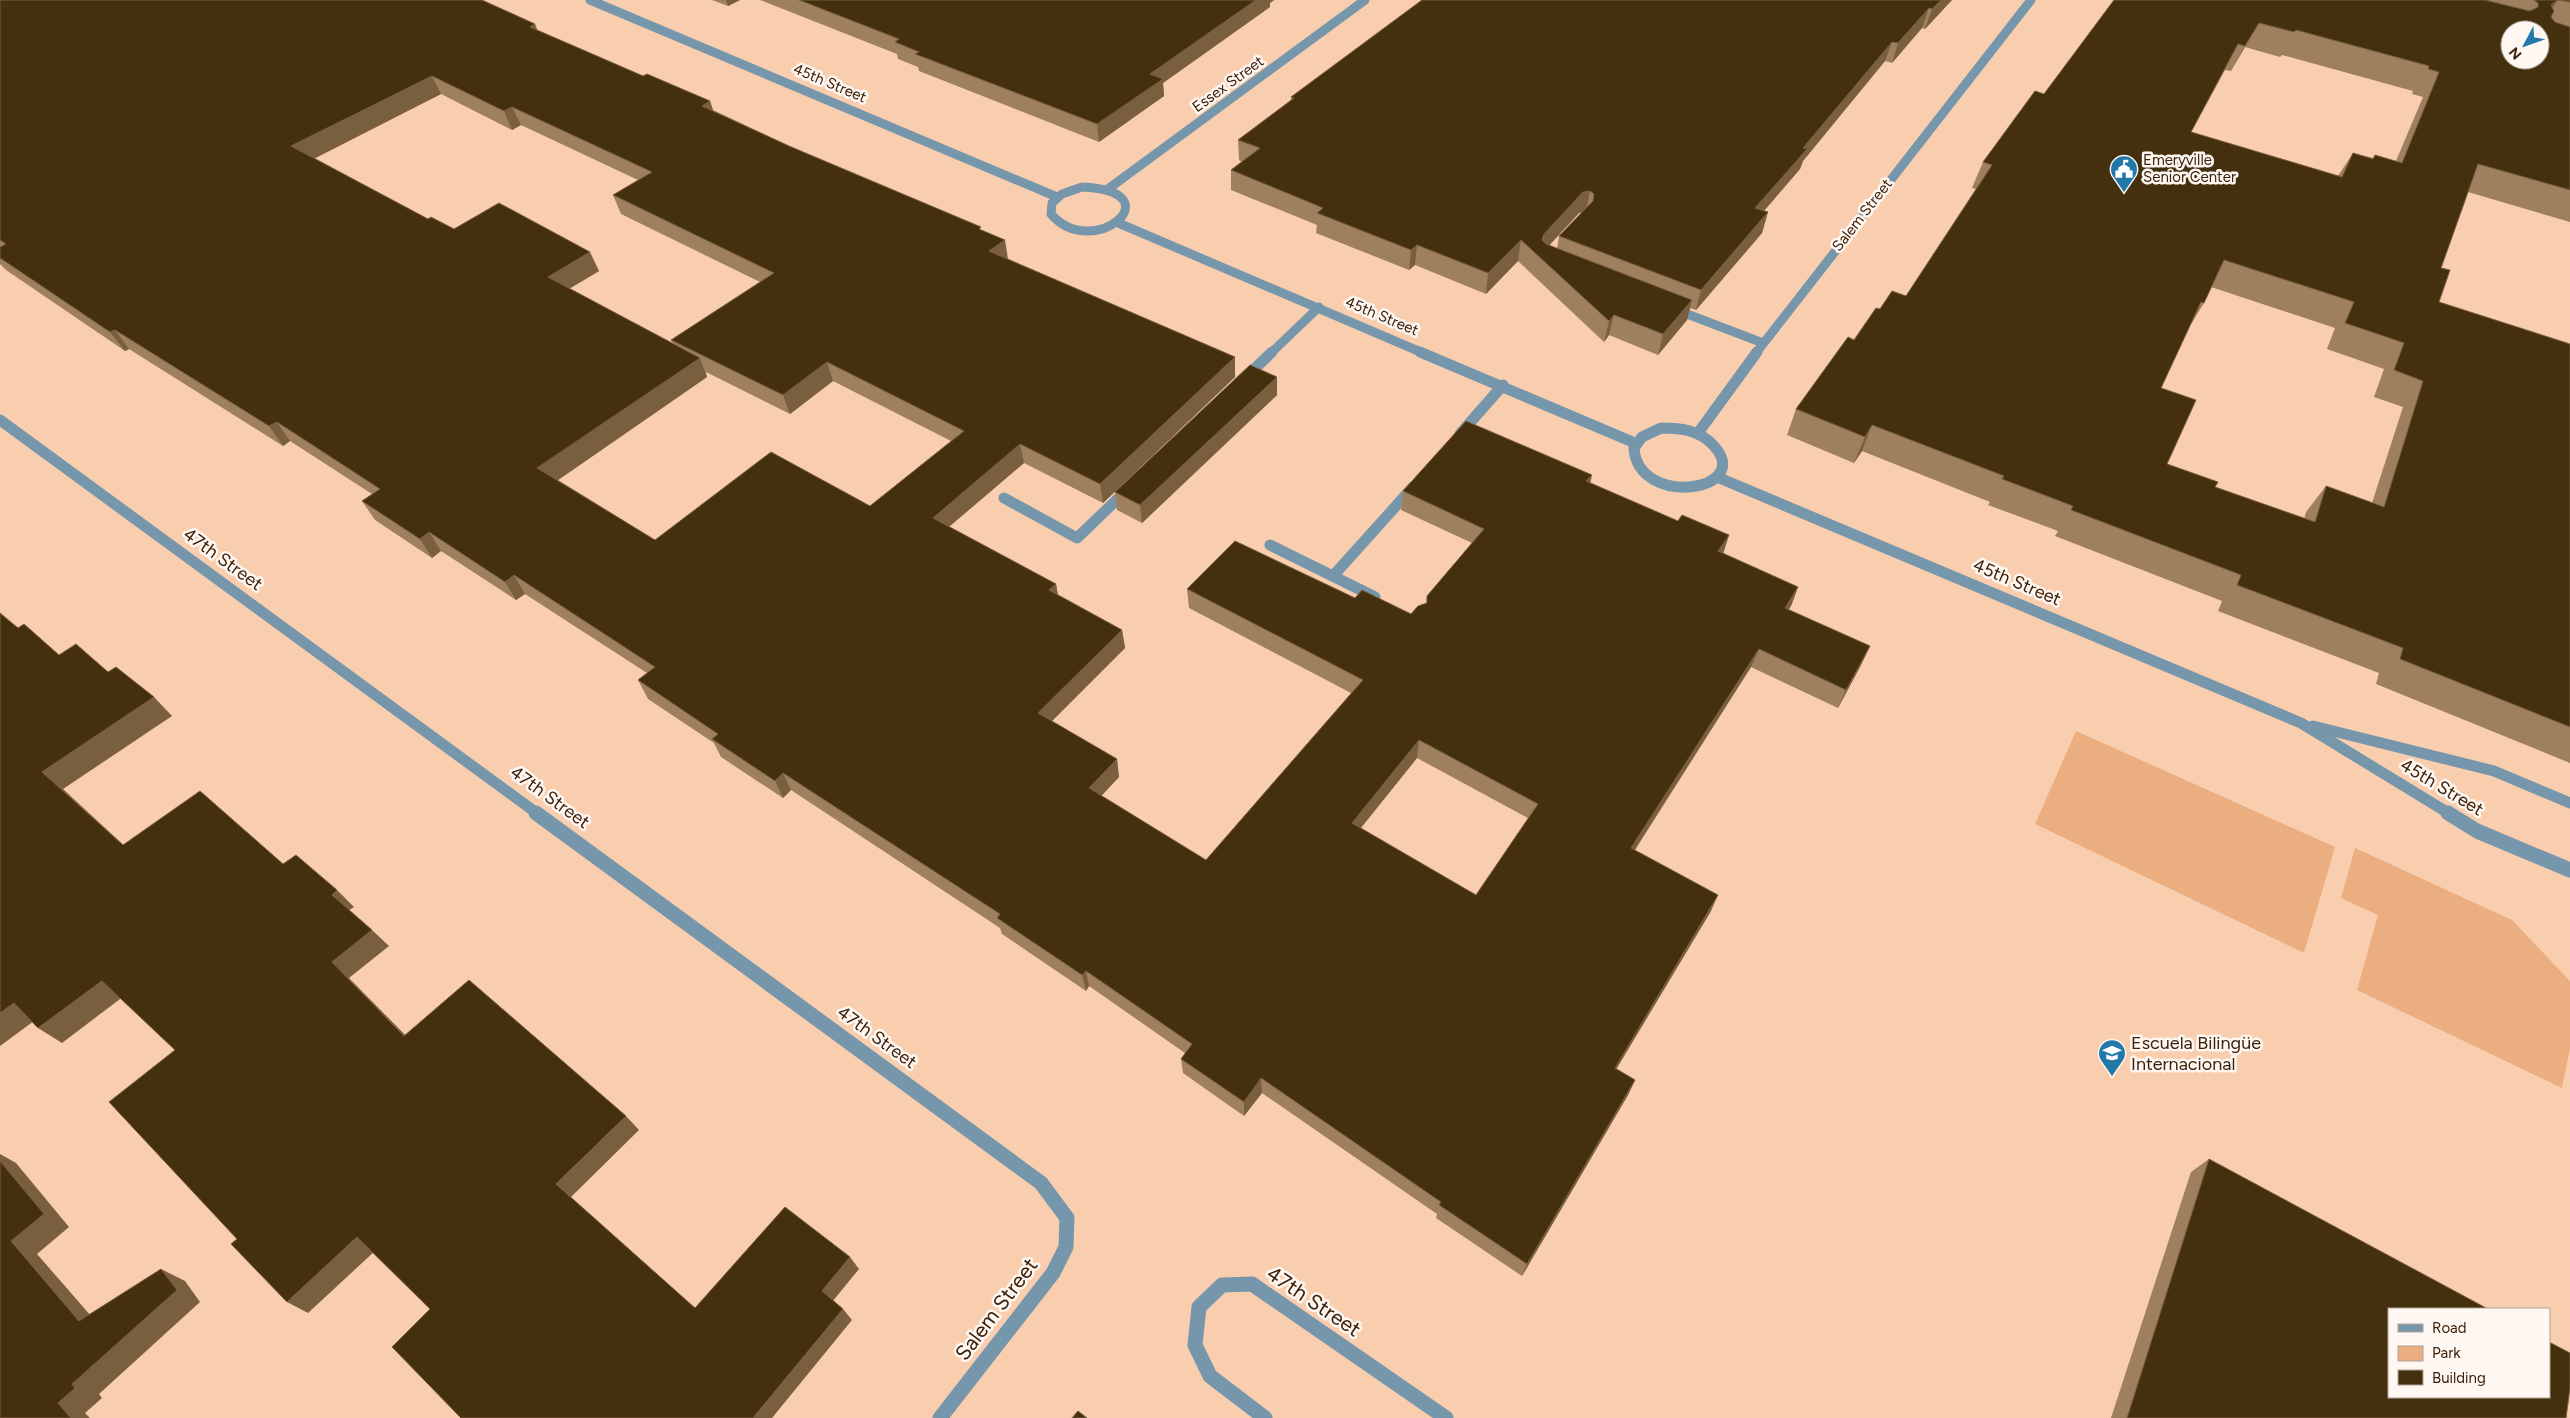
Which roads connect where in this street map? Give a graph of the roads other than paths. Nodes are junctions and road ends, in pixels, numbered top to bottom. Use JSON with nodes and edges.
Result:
{"nodes":[{"id":1,"x":590,"y":0,"type":"edge"},
{"id":2,"x":1365,"y":0,"type":"edge"},
{"id":3,"x":2031,"y":0,"type":"edge"},
{"id":4,"x":1108,"y":189,"type":"junction"},
{"id":5,"x":1057,"y":197,"type":"junction"},
{"id":6,"x":1116,"y":222,"type":"junction"},
{"id":7,"x":1663,"y":305,"type":"edge"},
{"id":8,"x":1319,"y":307,"type":"junction"},
{"id":9,"x":1763,"y":343,"type":"junction"},
{"id":10,"x":1504,"y":385,"type":"junction"},
{"id":11,"x":1234,"y":388,"type":"edge"},
{"id":12,"x":0,"y":420,"type":"edge"},
{"id":13,"x":1698,"y":433,"type":"junction"},
{"id":14,"x":1635,"y":443,"type":"junction"},
{"id":15,"x":1451,"y":444,"type":"edge"},
{"id":16,"x":1718,"y":478,"type":"junction"},
{"id":17,"x":1418,"y":481,"type":"edge"},
{"id":18,"x":1134,"y":483,"type":"edge"},
{"id":19,"x":1004,"y":498,"type":"dead end"},
{"id":20,"x":1270,"y":544,"type":"dead end"},
{"id":21,"x":1333,"y":576,"type":"junction"},
{"id":22,"x":1384,"y":601,"type":"edge"},
{"id":23,"x":2301,"y":723,"type":"junction"},
{"id":24,"x":2570,"y":803,"type":"edge"},
{"id":25,"x":2570,"y":870,"type":"edge"},
{"id":26,"x":1067,"y":1218,"type":"joint"},
{"id":27,"x":940,"y":1418,"type":"edge"},
{"id":28,"x":1265,"y":1418,"type":"edge"},
{"id":29,"x":1446,"y":1418,"type":"edge"}],
"edges":[{"from":1,"to":5,"type":"street","name":"45th Street"},
{"from":2,"to":4,"type":"street","name":"Essex Street"},
{"from":3,"to":9,"type":"street","name":"Salem Street"},
{"from":4,"to":5,"type":"street"},
{"from":4,"to":6,"type":"street"},
{"from":5,"to":6,"type":"street"},
{"from":6,"to":8,"type":"street","name":"45th Street"},
{"from":7,"to":9,"type":"street"},
{"from":8,"to":10,"type":"street","name":"45th Street"},
{"from":8,"to":11,"type":"street"},
{"from":9,"to":13,"type":"street","name":"Salem Street"},
{"from":10,"to":14,"type":"street","name":"45th Street"},
{"from":10,"to":15,"type":"street"},
{"from":12,"to":26,"type":"street","name":"47th Street"},
{"from":13,"to":14,"type":"street"},
{"from":13,"to":16,"type":"street"},
{"from":14,"to":16,"type":"street"},
{"from":16,"to":23,"type":"street","name":"45th Street"},
{"from":17,"to":21,"type":"street"},
{"from":18,"to":19,"type":"street"},
{"from":20,"to":21,"type":"street"},
{"from":21,"to":22,"type":"street"},
{"from":23,"to":24,"type":"street","name":"45th Street"},
{"from":23,"to":25,"type":"street","name":"45th Street"},
{"from":26,"to":27,"type":"street","name":"Salem Street"},
{"from":28,"to":29,"type":"street","name":"47th Street"}]}
